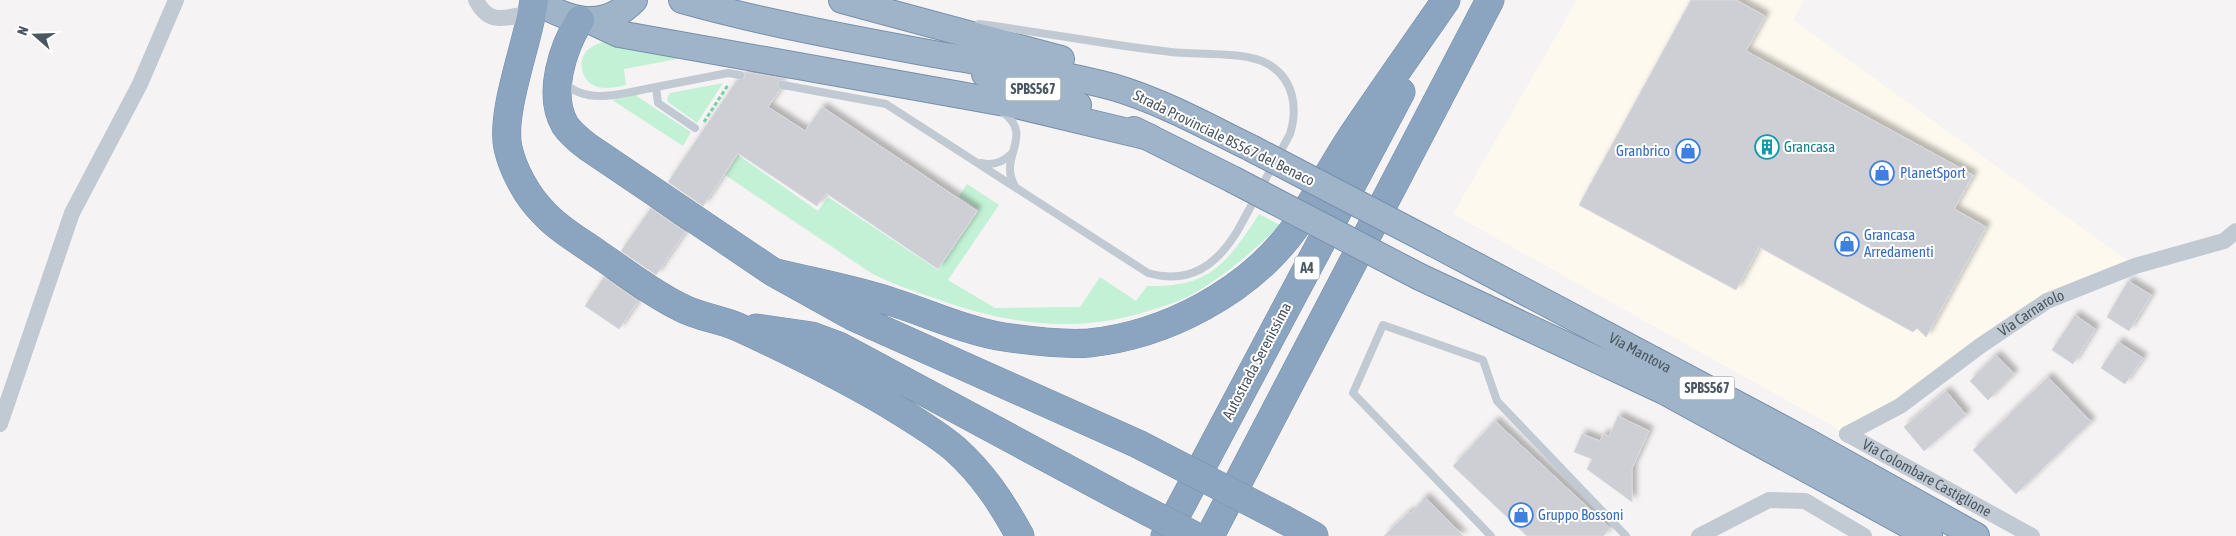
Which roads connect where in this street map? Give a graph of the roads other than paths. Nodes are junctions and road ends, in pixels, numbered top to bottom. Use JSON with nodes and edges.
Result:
{"nodes":[{"id":1,"x":176,"y":0,"type":"edge"},
{"id":2,"x":476,"y":0,"type":"edge"},
{"id":3,"x":682,"y":0,"type":"edge"},
{"id":4,"x":842,"y":0,"type":"edge"},
{"id":5,"x":1447,"y":0,"type":"edge"},
{"id":6,"x":1490,"y":0,"type":"edge"},
{"id":7,"x":633,"y":1,"type":"edge"},
{"id":8,"x":534,"y":4,"type":"edge"},
{"id":9,"x":873,"y":9,"type":"junction"},
{"id":10,"x":585,"y":20,"type":"junction"},
{"id":11,"x":956,"y":21,"type":"dead end"},
{"id":12,"x":966,"y":23,"type":"dead end"},
{"id":13,"x":913,"y":51,"type":"junction"},
{"id":14,"x":560,"y":69,"type":"junction"},
{"id":15,"x":737,"y":75,"type":"road end"},
{"id":16,"x":783,"y":85,"type":"dead end"},
{"id":17,"x":656,"y":87,"type":"junction"},
{"id":18,"x":955,"y":94,"type":"junction"},
{"id":19,"x":1150,"y":100,"type":"junction"},
{"id":20,"x":695,"y":128,"type":"dead end"},
{"id":21,"x":1149,"y":137,"type":"junction"},
{"id":22,"x":1012,"y":152,"type":"junction"},
{"id":23,"x":974,"y":160,"type":"junction"},
{"id":24,"x":1021,"y":192,"type":"junction"},
{"id":25,"x":2236,"y":231,"type":"edge"},
{"id":26,"x":1435,"y":244,"type":"joint"},
{"id":27,"x":773,"y":272,"type":"junction"},
{"id":28,"x":1420,"y":277,"type":"joint"},
{"id":29,"x":735,"y":326,"type":"junction"},
{"id":30,"x":0,"y":424,"type":"edge"},
{"id":31,"x":1847,"y":434,"type":"joint"},
{"id":32,"x":1246,"y":469,"type":"junction"},
{"id":33,"x":1020,"y":536,"type":"edge"},
{"id":34,"x":1165,"y":536,"type":"edge"},
{"id":35,"x":1195,"y":536,"type":"edge"},
{"id":36,"x":1210,"y":536,"type":"edge"},
{"id":37,"x":1218,"y":536,"type":"edge"},
{"id":38,"x":1314,"y":536,"type":"edge"},
{"id":39,"x":1491,"y":536,"type":"edge"},
{"id":40,"x":1626,"y":536,"type":"edge"},
{"id":41,"x":1699,"y":536,"type":"edge"},
{"id":42,"x":1864,"y":536,"type":"edge"},
{"id":43,"x":1929,"y":536,"type":"edge"},
{"id":44,"x":1976,"y":536,"type":"edge"},
{"id":45,"x":2032,"y":536,"type":"edge"}],
"edges":[{"from":1,"to":30,"type":"street"},
{"from":2,"to":8,"type":"street"},
{"from":3,"to":13,"type":"highway","name":"Strada Provinciale BS567 del Benaco","number":"SPBS567"},
{"from":4,"to":9,"type":"highway"},
{"from":5,"to":27,"type":"highway"},
{"from":5,"to":34,"type":"highway","name":"Autostrada Serenissima","number":"A4"},
{"from":6,"to":32,"type":"highway","number":"A4"},
{"from":7,"to":10,"type":"highway"},
{"from":8,"to":10,"type":"highway"},
{"from":8,"to":29,"type":"highway"},
{"from":9,"to":11,"type":"lane"},
{"from":9,"to":19,"type":"highway"},
{"from":10,"to":14,"type":"highway"},
{"from":10,"to":18,"type":"highway"},
{"from":12,"to":24,"type":"lane"},
{"from":13,"to":19,"type":"highway","name":"Strada Provinciale BS567 del Benaco","number":"SPBS567"},
{"from":13,"to":21,"type":"highway","name":"Strada Provinciale BS567 del Benaco","number":"SPBS567"},
{"from":14,"to":17,"type":"lane"},
{"from":14,"to":27,"type":"highway"},
{"from":15,"to":17,"type":"lane"},
{"from":16,"to":23,"type":"lane"},
{"from":17,"to":20,"type":"lane"},
{"from":18,"to":21,"type":"highway"},
{"from":18,"to":22,"type":"lane"},
{"from":19,"to":26,"type":"highway","name":"Strada Provinciale BS567 del Benaco","number":"SPBS567","bridge":true},
{"from":21,"to":28,"type":"highway","name":"Strada Provinciale BS567 del Benaco","number":"SPBS567","bridge":true},
{"from":22,"to":23,"type":"lane"},
{"from":22,"to":24,"type":"lane"},
{"from":23,"to":24,"type":"lane"},
{"from":25,"to":31,"type":"street","name":"Via Carnarolo"},
{"from":26,"to":44,"type":"highway","name":"Via Mantova","number":"SPBS567"},
{"from":27,"to":38,"type":"highway","bridge":true},
{"from":28,"to":43,"type":"highway","name":"Via Mantova","number":"SPBS567"},
{"from":29,"to":33,"type":"highway"},
{"from":29,"to":35,"type":"highway","bridge":true},
{"from":31,"to":45,"type":"street","name":"Via Colombare Castiglione"},
{"from":32,"to":36,"type":"highway","number":"A4"},
{"from":32,"to":37,"type":"highway"},
{"from":39,"to":40,"type":"lane"},
{"from":41,"to":42,"type":"street"}]}
